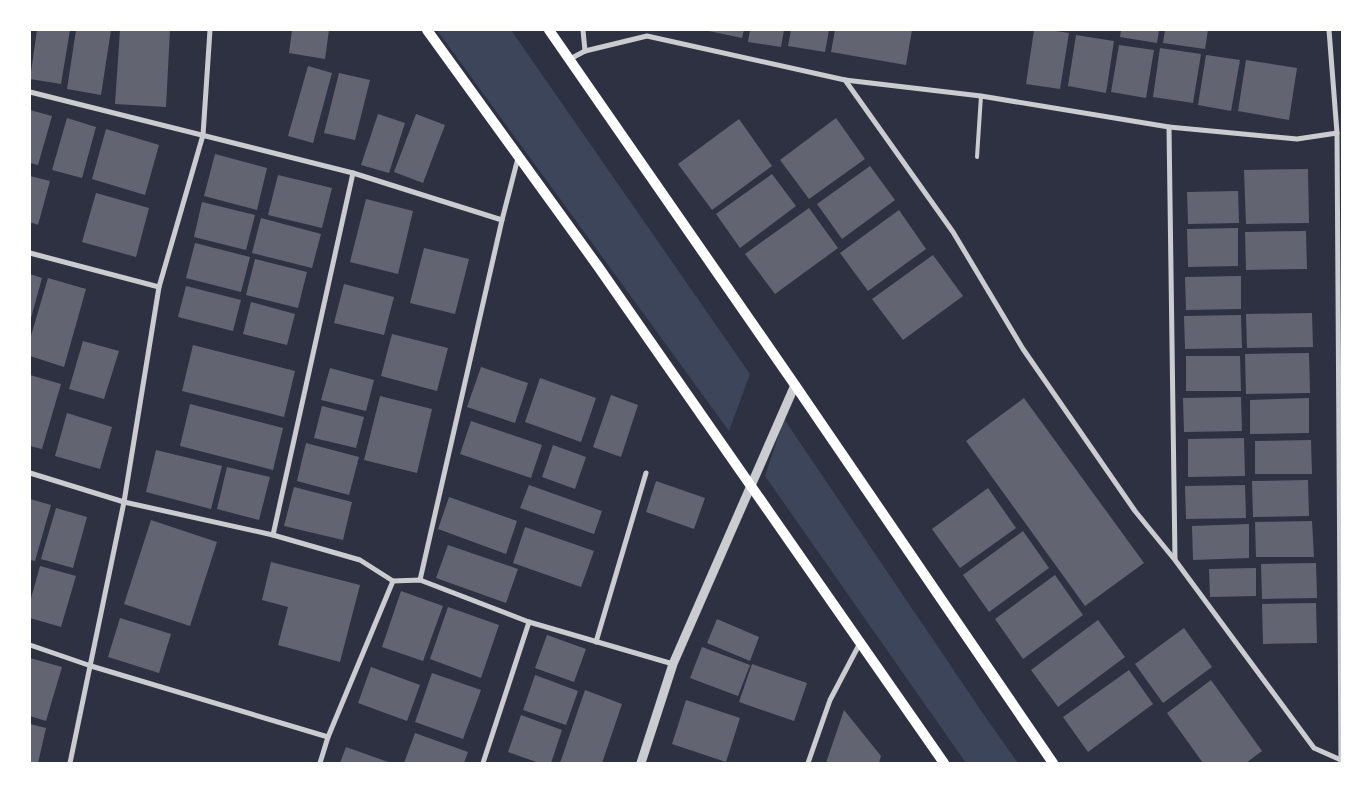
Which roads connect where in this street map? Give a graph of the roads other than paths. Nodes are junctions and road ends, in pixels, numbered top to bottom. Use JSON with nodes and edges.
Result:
{"nodes":[{"id":1,"x":210,"y":30,"type":"edge"},
{"id":2,"x":427,"y":30,"type":"edge"},
{"id":3,"x":549,"y":30,"type":"edge"},
{"id":4,"x":583,"y":30,"type":"edge"},
{"id":5,"x":1329,"y":30,"type":"edge"},
{"id":6,"x":585,"y":51,"type":"junction"},
{"id":7,"x":570,"y":59,"type":"junction"},
{"id":8,"x":845,"y":80,"type":"junction"},
{"id":9,"x":30,"y":92,"type":"edge"},
{"id":10,"x":981,"y":96,"type":"junction"},
{"id":11,"x":1169,"y":127,"type":"junction"},
{"id":12,"x":1337,"y":133,"type":"junction"},
{"id":13,"x":203,"y":135,"type":"junction"},
{"id":14,"x":977,"y":157,"type":"dead end"},
{"id":15,"x":518,"y":158,"type":"junction"},
{"id":16,"x":353,"y":173,"type":"junction"},
{"id":17,"x":502,"y":220,"type":"junction"},
{"id":18,"x":30,"y":253,"type":"edge"},
{"id":19,"x":159,"y":287,"type":"junction"},
{"id":20,"x":795,"y":384,"type":"junction"},
{"id":21,"x":30,"y":473,"type":"edge"},
{"id":22,"x":646,"y":473,"type":"dead end"},
{"id":23,"x":752,"y":486,"type":"junction"},
{"id":24,"x":124,"y":502,"type":"junction"},
{"id":25,"x":273,"y":535,"type":"junction"},
{"id":26,"x":1175,"y":560,"type":"junction"},
{"id":27,"x":420,"y":580,"type":"junction"},
{"id":28,"x":392,"y":581,"type":"junction"},
{"id":29,"x":529,"y":622,"type":"junction"},
{"id":30,"x":596,"y":642,"type":"junction"},
{"id":31,"x":860,"y":643,"type":"junction"},
{"id":32,"x":30,"y":645,"type":"edge"},
{"id":33,"x":672,"y":664,"type":"junction"},
{"id":34,"x":91,"y":666,"type":"junction"},
{"id":35,"x":328,"y":737,"type":"junction"},
{"id":36,"x":1341,"y":762,"type":"edge"},
{"id":37,"x":70,"y":763,"type":"edge"},
{"id":38,"x":320,"y":763,"type":"edge"},
{"id":39,"x":483,"y":763,"type":"edge"},
{"id":40,"x":641,"y":763,"type":"edge"},
{"id":41,"x":808,"y":763,"type":"edge"},
{"id":42,"x":944,"y":763,"type":"edge"},
{"id":43,"x":1053,"y":763,"type":"edge"}],
"edges":[{"from":1,"to":13,"type":"street"},
{"from":2,"to":15,"type":"main road"},
{"from":3,"to":7,"type":"main road"},
{"from":4,"to":6,"type":"street"},
{"from":5,"to":12,"type":"street"},
{"from":6,"to":7,"type":"street"},
{"from":6,"to":8,"type":"street"},
{"from":7,"to":20,"type":"main road"},
{"from":8,"to":10,"type":"street"},
{"from":8,"to":26,"type":"street"},
{"from":9,"to":13,"type":"street"},
{"from":10,"to":11,"type":"street"},
{"from":10,"to":14,"type":"lane"},
{"from":11,"to":12,"type":"street"},
{"from":11,"to":26,"type":"street"},
{"from":12,"to":36,"type":"street"},
{"from":13,"to":16,"type":"street"},
{"from":13,"to":19,"type":"street"},
{"from":15,"to":17,"type":"street"},
{"from":15,"to":23,"type":"main road"},
{"from":16,"to":17,"type":"street"},
{"from":16,"to":25,"type":"street"},
{"from":17,"to":27,"type":"street"},
{"from":18,"to":19,"type":"street"},
{"from":19,"to":24,"type":"street"},
{"from":20,"to":23,"type":"street"},
{"from":20,"to":43,"type":"main road"},
{"from":21,"to":24,"type":"street"},
{"from":22,"to":30,"type":"street"},
{"from":23,"to":31,"type":"main road"},
{"from":23,"to":33,"type":"street"},
{"from":24,"to":25,"type":"street"},
{"from":24,"to":34,"type":"street"},
{"from":25,"to":28,"type":"street"},
{"from":26,"to":36,"type":"street"},
{"from":27,"to":28,"type":"street"},
{"from":27,"to":29,"type":"street"},
{"from":28,"to":35,"type":"street"},
{"from":29,"to":30,"type":"street"},
{"from":29,"to":39,"type":"street"},
{"from":30,"to":33,"type":"street"},
{"from":31,"to":41,"type":"street"},
{"from":31,"to":42,"type":"main road"},
{"from":32,"to":34,"type":"street"},
{"from":33,"to":40,"type":"street"},
{"from":34,"to":35,"type":"street"},
{"from":34,"to":37,"type":"street"},
{"from":35,"to":38,"type":"street"}]}
